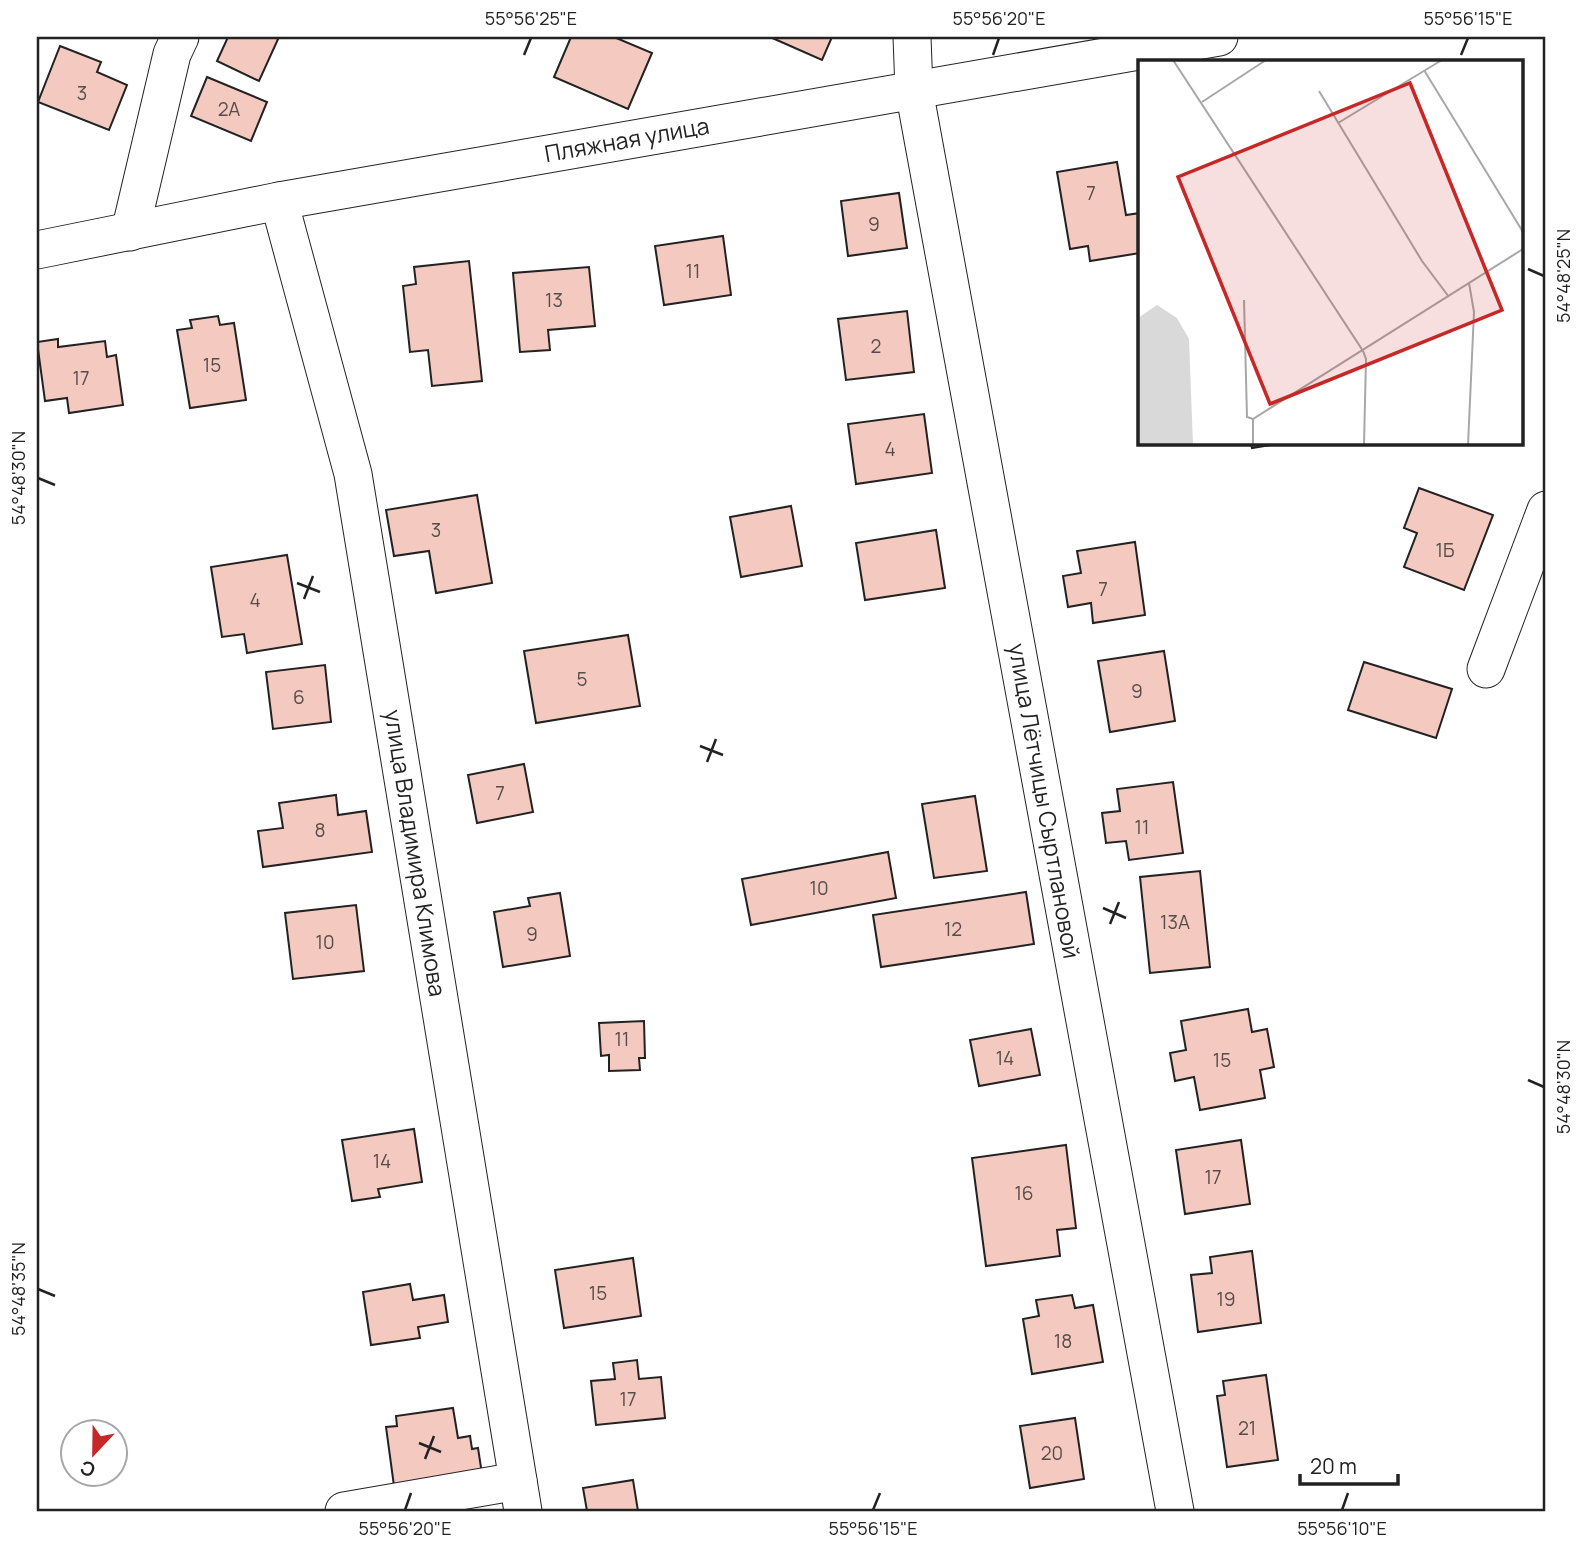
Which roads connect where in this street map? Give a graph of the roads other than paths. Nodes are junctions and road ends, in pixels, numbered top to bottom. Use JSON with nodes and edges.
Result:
{"nodes":[{"id":1,"x":180,"y":37,"type":"edge"},
{"id":2,"x":912,"y":37,"type":"edge"},
{"id":3,"x":1219,"y":37,"type":"edge"},
{"id":4,"x":914,"y":90,"type":"junction"},
{"id":5,"x":279,"y":201,"type":"junction"},
{"id":6,"x":130,"y":232,"type":"junction"},
{"id":7,"x":37,"y":250,"type":"edge"},
{"id":8,"x":1546,"y":510,"type":"edge"},
{"id":9,"x":1486,"y":669,"type":"dead end"},
{"id":10,"x":521,"y":1496,"type":"edge"},
{"id":11,"x":344,"y":1511,"type":"edge"},
{"id":12,"x":1175,"y":1511,"type":"edge"}],
"edges":[{"from":1,"to":6,"type":"street"},
{"from":2,"to":4,"type":"street","name":"улица Лётчицы Сыртлановой"},
{"from":3,"to":4,"type":"street","name":"Пляжная улица"},
{"from":4,"to":5,"type":"street","name":"Пляжная улица"},
{"from":4,"to":12,"type":"street","name":"улица Лётчицы Сыртлановой"},
{"from":5,"to":6,"type":"street","name":"Пляжная улица"},
{"from":5,"to":10,"type":"street","name":"улица Владимира Климова"},
{"from":6,"to":7,"type":"street","name":"Пляжная улица"},
{"from":8,"to":9,"type":"street"},
{"from":10,"to":11,"type":"street"}]}
